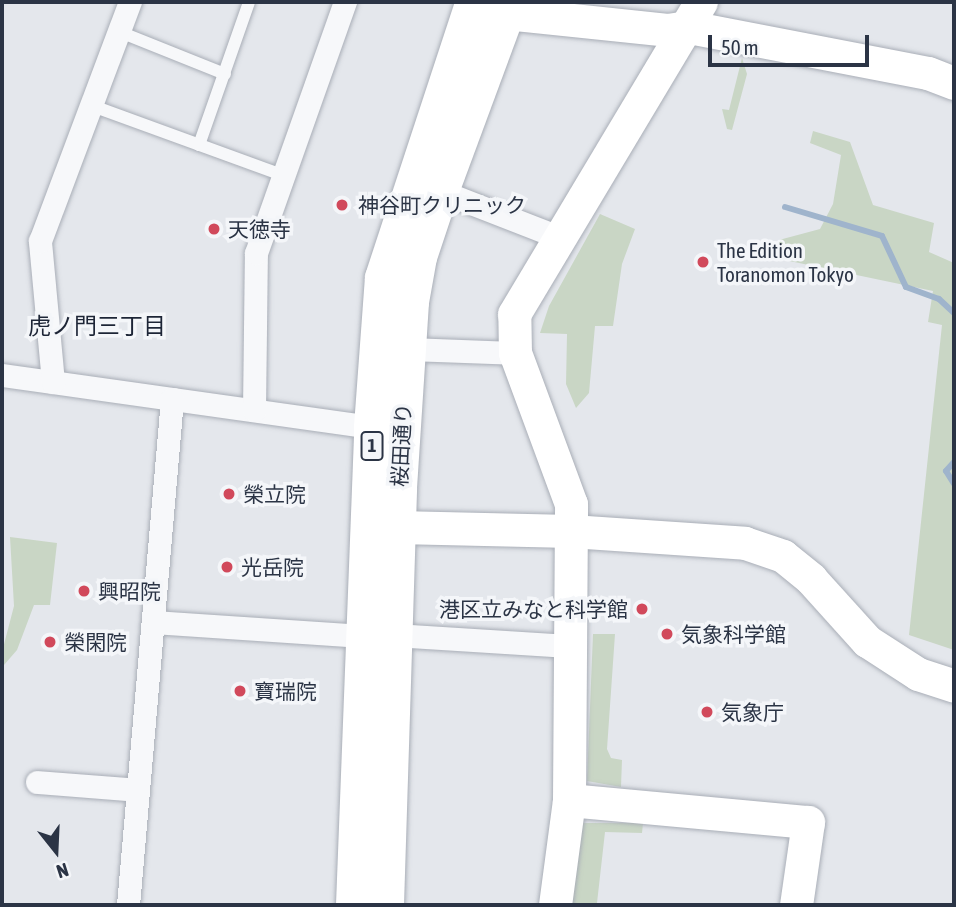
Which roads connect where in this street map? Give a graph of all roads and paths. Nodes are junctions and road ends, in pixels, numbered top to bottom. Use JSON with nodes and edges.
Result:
{"nodes":[{"id":1,"x":130,"y":2,"type":"edge"},
{"id":2,"x":250,"y":2,"type":"edge"},
{"id":3,"x":345,"y":2,"type":"edge"},
{"id":4,"x":487,"y":5,"type":"edge"},
{"id":5,"x":695,"y":15,"type":"edge"},
{"id":6,"x":120,"y":32,"type":"junction"},
{"id":7,"x":225,"y":74,"type":"junction"},
{"id":8,"x":954,"y":81,"type":"edge"},
{"id":9,"x":90,"y":105,"type":"junction"},
{"id":10,"x":199,"y":145,"type":"junction"},
{"id":11,"x":282,"y":175,"type":"junction"},
{"id":12,"x":440,"y":191,"type":"junction"},
{"id":13,"x":561,"y":238,"type":"junction"},
{"id":14,"x":407,"y":349,"type":"junction"},
{"id":15,"x":515,"y":353,"type":"junction"},
{"id":16,"x":2,"y":376,"type":"edge"},
{"id":17,"x":53,"y":382,"type":"junction"},
{"id":18,"x":172,"y":399,"type":"junction"},
{"id":19,"x":254,"y":410,"type":"junction"},
{"id":20,"x":373,"y":427,"type":"junction"},
{"id":21,"x":397,"y":527,"type":"junction"},
{"id":22,"x":571,"y":531,"type":"junction"},
{"id":23,"x":153,"y":622,"type":"junction"},
{"id":24,"x":379,"y":635,"type":"junction"},
{"id":25,"x":569,"y":646,"type":"junction"},
{"id":26,"x":954,"y":685,"type":"edge"},
{"id":27,"x":37,"y":782,"type":"dead end"},
{"id":28,"x":138,"y":790,"type":"junction"},
{"id":29,"x":569,"y":800,"type":"junction"},
{"id":30,"x":128,"y":905,"type":"edge"},
{"id":31,"x":355,"y":905,"type":"edge"},
{"id":32,"x":385,"y":905,"type":"edge"},
{"id":33,"x":555,"y":905,"type":"edge"},
{"id":34,"x":796,"y":905,"type":"edge"}],
"edges":[{"from":1,"to":6,"type":"street"},
{"from":2,"to":7,"type":"lane"},
{"from":3,"to":11,"type":"street"},
{"from":4,"to":5,"type":"street"},
{"from":4,"to":12,"type":"highway","name":"桜田通り","number":"1"},
{"from":4,"to":20,"type":"highway","name":"桜田通り","number":"1"},
{"from":5,"to":8,"type":"street"},
{"from":5,"to":13,"type":"street"},
{"from":6,"to":7,"type":"lane"},
{"from":6,"to":9,"type":"street"},
{"from":7,"to":10,"type":"lane"},
{"from":9,"to":10,"type":"lane"},
{"from":9,"to":17,"type":"street"},
{"from":10,"to":11,"type":"lane"},
{"from":11,"to":19,"type":"street"},
{"from":12,"to":13,"type":"street"},
{"from":12,"to":14,"type":"highway","name":"桜田通り","number":"1"},
{"from":13,"to":15,"type":"street"},
{"from":14,"to":15,"type":"street"},
{"from":14,"to":21,"type":"highway","name":"桜田通り","number":"1"},
{"from":15,"to":22,"type":"street"},
{"from":16,"to":17,"type":"street"},
{"from":17,"to":18,"type":"street"},
{"from":18,"to":19,"type":"street"},
{"from":18,"to":23,"type":"street"},
{"from":19,"to":20,"type":"street"},
{"from":20,"to":24,"type":"highway","name":"桜田通り","number":"1"},
{"from":21,"to":22,"type":"street"},
{"from":21,"to":24,"type":"highway","name":"桜田通り","number":"1"},
{"from":22,"to":25,"type":"street"},
{"from":22,"to":26,"type":"street"},
{"from":23,"to":24,"type":"street"},
{"from":23,"to":28,"type":"street"},
{"from":24,"to":25,"type":"street"},
{"from":24,"to":31,"type":"highway","name":"桜田通り","number":"1"},
{"from":24,"to":32,"type":"highway","name":"桜田通り","number":"1"},
{"from":25,"to":29,"type":"street"},
{"from":27,"to":28,"type":"street"},
{"from":28,"to":30,"type":"street"},
{"from":29,"to":33,"type":"street"},
{"from":29,"to":34,"type":"street"}]}
